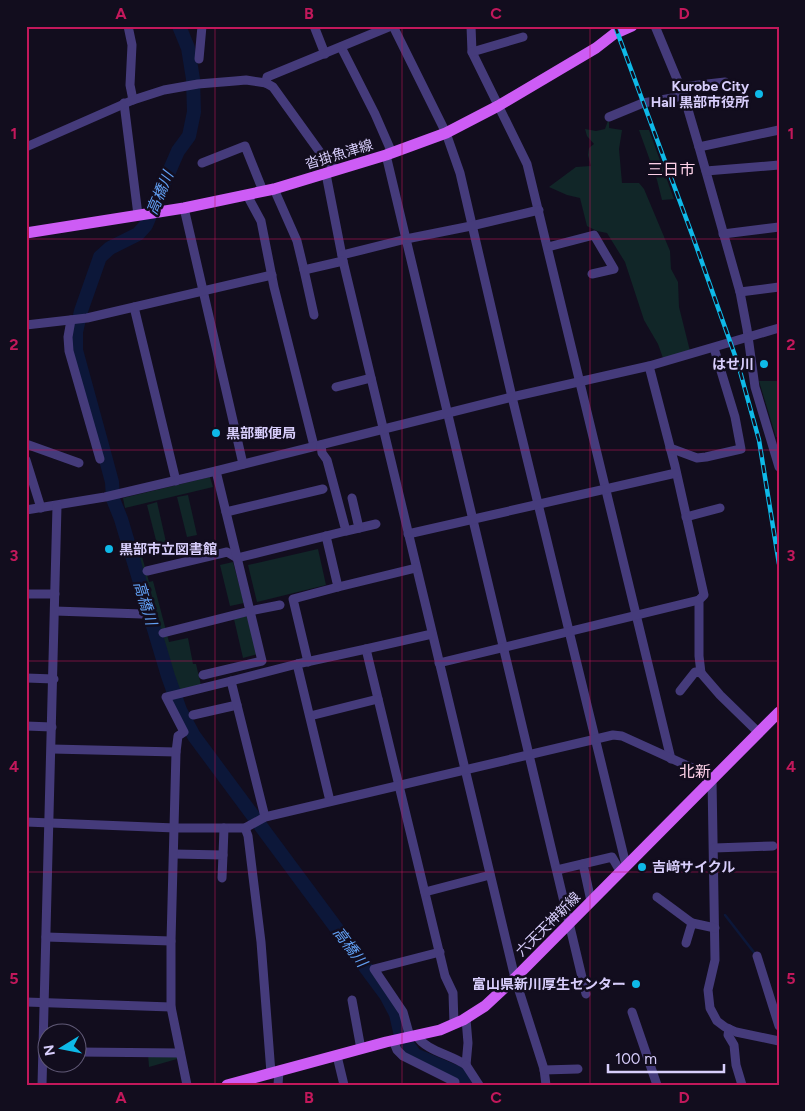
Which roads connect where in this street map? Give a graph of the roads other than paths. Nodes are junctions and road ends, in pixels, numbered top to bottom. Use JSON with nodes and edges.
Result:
{"nodes":[{"id":1,"x":128,"y":26,"type":"edge"},
{"id":2,"x":202,"y":26,"type":"edge"},
{"id":3,"x":314,"y":26,"type":"edge"},
{"id":4,"x":392,"y":26,"type":"edge"},
{"id":5,"x":470,"y":26,"type":"edge"},
{"id":6,"x":632,"y":26,"type":"edge"},
{"id":7,"x":655,"y":26,"type":"edge"},
{"id":8,"x":611,"y":30,"type":"edge"},
{"id":9,"x":523,"y":36,"type":"dead end"},
{"id":10,"x":341,"y":47,"type":"junction"},
{"id":11,"x":472,"y":52,"type":"junction"},
{"id":12,"x":325,"y":54,"type":"junction"},
{"id":13,"x":199,"y":59,"type":"dead end"},
{"id":14,"x":725,"y":82,"type":"dead end"},
{"id":15,"x":266,"y":83,"type":"junction"},
{"id":16,"x":682,"y":91,"type":"junction"},
{"id":17,"x":129,"y":102,"type":"junction"},
{"id":18,"x":498,"y":106,"type":"junction"},
{"id":19,"x":609,"y":117,"type":"dead end"},
{"id":20,"x":779,"y":130,"type":"edge"},
{"id":21,"x":446,"y":133,"type":"junction"},
{"id":22,"x":26,"y":147,"type":"edge"},
{"id":23,"x":699,"y":147,"type":"junction"},
{"id":24,"x":389,"y":154,"type":"junction"},
{"id":25,"x":202,"y":163,"type":"dead end"},
{"id":26,"x":779,"y":165,"type":"edge"},
{"id":27,"x":706,"y":171,"type":"junction"},
{"id":28,"x":331,"y":172,"type":"junction"},
{"id":29,"x":268,"y":190,"type":"junction"},
{"id":30,"x":247,"y":194,"type":"junction"},
{"id":31,"x":184,"y":208,"type":"junction"},
{"id":32,"x":538,"y":210,"type":"junction"},
{"id":33,"x":138,"y":215,"type":"junction"},
{"id":34,"x":471,"y":226,"type":"junction"},
{"id":35,"x":779,"y":227,"type":"edge"},
{"id":36,"x":26,"y":233,"type":"edge"},
{"id":37,"x":724,"y":234,"type":"junction"},
{"id":38,"x":406,"y":239,"type":"junction"},
{"id":39,"x":548,"y":247,"type":"junction"},
{"id":40,"x":343,"y":258,"type":"junction"},
{"id":41,"x":304,"y":270,"type":"junction"},
{"id":42,"x":272,"y":274,"type":"junction"},
{"id":43,"x":592,"y":274,"type":"dead end"},
{"id":44,"x":779,"y":287,"type":"edge"},
{"id":45,"x":203,"y":290,"type":"junction"},
{"id":46,"x":740,"y":292,"type":"junction"},
{"id":47,"x":134,"y":307,"type":"junction"},
{"id":48,"x":314,"y":315,"type":"dead end"},
{"id":49,"x":71,"y":320,"type":"junction"},
{"id":50,"x":26,"y":325,"type":"edge"},
{"id":51,"x":779,"y":328,"type":"edge"},
{"id":52,"x":748,"y":337,"type":"junction"},
{"id":53,"x":714,"y":348,"type":"junction"},
{"id":54,"x":649,"y":366,"type":"junction"},
{"id":55,"x":372,"y":378,"type":"junction"},
{"id":56,"x":581,"y":381,"type":"junction"},
{"id":57,"x":336,"y":387,"type":"dead end"},
{"id":58,"x":512,"y":397,"type":"junction"},
{"id":59,"x":448,"y":414,"type":"junction"},
{"id":60,"x":384,"y":430,"type":"junction"},
{"id":61,"x":26,"y":444,"type":"edge"},
{"id":62,"x":317,"y":445,"type":"junction"},
{"id":63,"x":670,"y":448,"type":"junction"},
{"id":64,"x":26,"y":460,"type":"edge"},
{"id":65,"x":100,"y":460,"type":"dead end"},
{"id":66,"x":79,"y":463,"type":"dead end"},
{"id":67,"x":243,"y":464,"type":"junction"},
{"id":68,"x":779,"y":467,"type":"edge"},
{"id":69,"x":216,"y":471,"type":"junction"},
{"id":70,"x":676,"y":473,"type":"junction"},
{"id":71,"x":176,"y":480,"type":"junction"},
{"id":72,"x":606,"y":488,"type":"junction"},
{"id":73,"x":323,"y":489,"type":"dead end"},
{"id":74,"x":352,"y":498,"type":"dead end"},
{"id":75,"x":539,"y":504,"type":"junction"},
{"id":76,"x":57,"y":506,"type":"junction"},
{"id":77,"x":41,"y":508,"type":"junction"},
{"id":78,"x":720,"y":508,"type":"dead end"},
{"id":79,"x":26,"y":510,"type":"edge"},
{"id":80,"x":226,"y":512,"type":"junction"},
{"id":81,"x":686,"y":517,"type":"junction"},
{"id":82,"x":473,"y":520,"type":"junction"},
{"id":83,"x":376,"y":524,"type":"dead end"},
{"id":84,"x":359,"y":528,"type":"junction"},
{"id":85,"x":346,"y":531,"type":"junction"},
{"id":86,"x":408,"y":534,"type":"junction"},
{"id":87,"x":326,"y":536,"type":"junction"},
{"id":88,"x":237,"y":558,"type":"junction"},
{"id":89,"x":416,"y":568,"type":"junction"},
{"id":90,"x":147,"y":571,"type":"dead end"},
{"id":91,"x":338,"y":587,"type":"junction"},
{"id":92,"x":26,"y":594,"type":"edge"},
{"id":93,"x":55,"y":594,"type":"junction"},
{"id":94,"x":699,"y":600,"type":"junction"},
{"id":95,"x":280,"y":605,"type":"dead end"},
{"id":96,"x":55,"y":611,"type":"junction"},
{"id":97,"x":250,"y":611,"type":"junction"},
{"id":98,"x":142,"y":614,"type":"dead end"},
{"id":99,"x":637,"y":615,"type":"junction"},
{"id":100,"x":568,"y":632,"type":"junction"},
{"id":101,"x":163,"y":633,"type":"dead end"},
{"id":102,"x":432,"y":634,"type":"junction"},
{"id":103,"x":503,"y":648,"type":"junction"},
{"id":104,"x":366,"y":649,"type":"junction"},
{"id":105,"x":308,"y":662,"type":"junction"},
{"id":106,"x":439,"y":663,"type":"junction"},
{"id":107,"x":297,"y":664,"type":"junction"},
{"id":108,"x":701,"y":673,"type":"junction"},
{"id":109,"x":203,"y":675,"type":"dead end"},
{"id":110,"x":26,"y":678,"type":"edge"},
{"id":111,"x":54,"y":679,"type":"junction"},
{"id":112,"x":231,"y":680,"type":"junction"},
{"id":113,"x":680,"y":691,"type":"dead end"},
{"id":114,"x":378,"y":699,"type":"junction"},
{"id":115,"x":237,"y":705,"type":"junction"},
{"id":116,"x":779,"y":712,"type":"edge"},
{"id":117,"x":193,"y":715,"type":"dead end"},
{"id":118,"x":310,"y":716,"type":"junction"},
{"id":119,"x":26,"y":726,"type":"edge"},
{"id":120,"x":52,"y":727,"type":"junction"},
{"id":121,"x":759,"y":733,"type":"junction"},
{"id":122,"x":594,"y":740,"type":"junction"},
{"id":123,"x":52,"y":749,"type":"junction"},
{"id":124,"x":176,"y":752,"type":"junction"},
{"id":125,"x":528,"y":755,"type":"junction"},
{"id":126,"x":671,"y":759,"type":"junction"},
{"id":127,"x":464,"y":769,"type":"junction"},
{"id":128,"x":712,"y":779,"type":"junction"},
{"id":129,"x":398,"y":784,"type":"junction"},
{"id":130,"x":330,"y":801,"type":"junction"},
{"id":131,"x":265,"y":817,"type":"junction"},
{"id":132,"x":26,"y":822,"type":"edge"},
{"id":133,"x":49,"y":823,"type":"junction"},
{"id":134,"x":174,"y":828,"type":"junction"},
{"id":135,"x":224,"y":828,"type":"junction"},
{"id":136,"x":245,"y":828,"type":"junction"},
{"id":137,"x":773,"y":846,"type":"dead end"},
{"id":138,"x":714,"y":848,"type":"junction"},
{"id":139,"x":174,"y":854,"type":"junction"},
{"id":140,"x":223,"y":855,"type":"junction"},
{"id":141,"x":583,"y":864,"type":"junction"},
{"id":142,"x":623,"y":868,"type":"junction"},
{"id":143,"x":557,"y":870,"type":"junction"},
{"id":144,"x":490,"y":875,"type":"junction"},
{"id":145,"x":222,"y":878,"type":"dead end"},
{"id":146,"x":425,"y":892,"type":"junction"},
{"id":147,"x":657,"y":897,"type":"dead end"},
{"id":148,"x":591,"y":901,"type":"junction"},
{"id":149,"x":570,"y":923,"type":"junction"},
{"id":150,"x":692,"y":923,"type":"junction"},
{"id":151,"x":715,"y":928,"type":"junction"},
{"id":152,"x":46,"y":937,"type":"junction"},
{"id":153,"x":171,"y":941,"type":"junction"},
{"id":154,"x":686,"y":944,"type":"dead end"},
{"id":155,"x":440,"y":952,"type":"junction"},
{"id":156,"x":757,"y":956,"type":"dead end"},
{"id":157,"x":515,"y":978,"type":"junction"},
{"id":158,"x":586,"y":994,"type":"dead end"},
{"id":159,"x":352,"y":1000,"type":"dead end"},
{"id":160,"x":26,"y":1002,"type":"edge"},
{"id":161,"x":44,"y":1002,"type":"junction"},
{"id":162,"x":171,"y":1007,"type":"junction"},
{"id":163,"x":632,"y":1012,"type":"dead end"},
{"id":164,"x":466,"y":1018,"type":"junction"},
{"id":165,"x":44,"y":1024,"type":"edge"},
{"id":166,"x":454,"y":1024,"type":"junction"},
{"id":167,"x":779,"y":1026,"type":"edge"},
{"id":168,"x":729,"y":1029,"type":"junction"},
{"id":169,"x":413,"y":1036,"type":"junction"},
{"id":170,"x":395,"y":1040,"type":"junction"},
{"id":171,"x":779,"y":1041,"type":"edge"},
{"id":172,"x":361,"y":1050,"type":"junction"},
{"id":173,"x":88,"y":1052,"type":"edge"},
{"id":174,"x":180,"y":1053,"type":"junction"},
{"id":175,"x":337,"y":1056,"type":"junction"},
{"id":176,"x":466,"y":1065,"type":"junction"},
{"id":177,"x":544,"y":1070,"type":"junction"},
{"id":178,"x":578,"y":1070,"type":"dead end"},
{"id":179,"x":275,"y":1072,"type":"junction"},
{"id":180,"x":455,"y":1082,"type":"dead end"},
{"id":181,"x":187,"y":1085,"type":"edge"},
{"id":182,"x":228,"y":1085,"type":"edge"},
{"id":183,"x":278,"y":1085,"type":"edge"},
{"id":184,"x":344,"y":1085,"type":"edge"},
{"id":185,"x":479,"y":1085,"type":"edge"},
{"id":186,"x":546,"y":1085,"type":"edge"},
{"id":187,"x":657,"y":1085,"type":"edge"},
{"id":188,"x":742,"y":1085,"type":"edge"}],
"edges":[{"from":1,"to":17,"type":"street"},
{"from":2,"to":13,"type":"street"},
{"from":3,"to":12,"type":"street"},
{"from":4,"to":10,"type":"street"},
{"from":4,"to":21,"type":"street"},
{"from":5,"to":11,"type":"street"},
{"from":6,"to":8,"type":"main road","name":"沓掛魚津線"},
{"from":7,"to":16,"type":"street"},
{"from":8,"to":18,"type":"main road","name":"沓掛魚津線"},
{"from":9,"to":11,"type":"street"},
{"from":10,"to":12,"type":"street"},
{"from":10,"to":24,"type":"street"},
{"from":11,"to":18,"type":"street"},
{"from":12,"to":15,"type":"street"},
{"from":14,"to":16,"type":"street"},
{"from":15,"to":17,"type":"street"},
{"from":15,"to":28,"type":"street"},
{"from":16,"to":19,"type":"street"},
{"from":16,"to":23,"type":"street"},
{"from":17,"to":22,"type":"street"},
{"from":17,"to":33,"type":"street"},
{"from":18,"to":21,"type":"main road","name":"沓掛魚津線"},
{"from":18,"to":32,"type":"street"},
{"from":20,"to":23,"type":"street"},
{"from":21,"to":24,"type":"main road","name":"沓掛魚津線"},
{"from":21,"to":34,"type":"street"},
{"from":23,"to":27,"type":"street"},
{"from":24,"to":28,"type":"main road","name":"沓掛魚津線"},
{"from":24,"to":38,"type":"street"},
{"from":25,"to":29,"type":"street"},
{"from":26,"to":27,"type":"street"},
{"from":27,"to":37,"type":"street"},
{"from":28,"to":29,"type":"main road","name":"沓掛魚津線"},
{"from":28,"to":40,"type":"street"},
{"from":29,"to":30,"type":"main road","name":"沓掛魚津線"},
{"from":29,"to":41,"type":"street"},
{"from":30,"to":31,"type":"main road","name":"沓掛魚津線"},
{"from":30,"to":42,"type":"street"},
{"from":31,"to":33,"type":"main road","name":"沓掛魚津線"},
{"from":31,"to":45,"type":"street"},
{"from":32,"to":34,"type":"street"},
{"from":32,"to":39,"type":"street"},
{"from":33,"to":36,"type":"main road","name":"沓掛魚津線"},
{"from":34,"to":38,"type":"street"},
{"from":34,"to":58,"type":"street"},
{"from":35,"to":37,"type":"street"},
{"from":37,"to":46,"type":"street"},
{"from":38,"to":40,"type":"street"},
{"from":38,"to":59,"type":"street"},
{"from":39,"to":43,"type":"street"},
{"from":39,"to":56,"type":"street"},
{"from":40,"to":41,"type":"street"},
{"from":40,"to":55,"type":"street"},
{"from":41,"to":48,"type":"street"},
{"from":42,"to":45,"type":"street"},
{"from":42,"to":62,"type":"street"},
{"from":44,"to":46,"type":"street"},
{"from":45,"to":47,"type":"street"},
{"from":45,"to":67,"type":"street"},
{"from":46,"to":52,"type":"street"},
{"from":47,"to":49,"type":"street"},
{"from":47,"to":71,"type":"street"},
{"from":49,"to":50,"type":"street"},
{"from":49,"to":65,"type":"street"},
{"from":51,"to":52,"type":"street"},
{"from":52,"to":53,"type":"street"},
{"from":52,"to":68,"type":"street"},
{"from":53,"to":54,"type":"street"},
{"from":53,"to":63,"type":"street"},
{"from":54,"to":56,"type":"street"},
{"from":54,"to":63,"type":"street"},
{"from":55,"to":57,"type":"street"},
{"from":55,"to":60,"type":"street"},
{"from":56,"to":58,"type":"street"},
{"from":56,"to":72,"type":"street"},
{"from":58,"to":59,"type":"street"},
{"from":58,"to":75,"type":"street"},
{"from":59,"to":60,"type":"street"},
{"from":59,"to":82,"type":"street"},
{"from":60,"to":62,"type":"street"},
{"from":60,"to":86,"type":"street"},
{"from":61,"to":66,"type":"street"},
{"from":62,"to":67,"type":"street"},
{"from":62,"to":85,"type":"street"},
{"from":63,"to":70,"type":"street"},
{"from":64,"to":77,"type":"street"},
{"from":67,"to":69,"type":"street"},
{"from":69,"to":71,"type":"street"},
{"from":69,"to":80,"type":"street"},
{"from":70,"to":72,"type":"street"},
{"from":70,"to":81,"type":"street"},
{"from":71,"to":76,"type":"street"},
{"from":72,"to":75,"type":"street"},
{"from":72,"to":99,"type":"street"},
{"from":73,"to":80,"type":"street"},
{"from":74,"to":84,"type":"street"},
{"from":75,"to":82,"type":"street"},
{"from":75,"to":100,"type":"street"},
{"from":76,"to":77,"type":"street"},
{"from":76,"to":93,"type":"street"},
{"from":77,"to":79,"type":"street"},
{"from":78,"to":81,"type":"street"},
{"from":80,"to":88,"type":"street"},
{"from":81,"to":94,"type":"street"},
{"from":82,"to":86,"type":"street"},
{"from":82,"to":103,"type":"street"},
{"from":83,"to":84,"type":"street"},
{"from":84,"to":85,"type":"street"},
{"from":85,"to":87,"type":"street"},
{"from":86,"to":89,"type":"street"},
{"from":87,"to":88,"type":"street"},
{"from":87,"to":91,"type":"street"},
{"from":88,"to":90,"type":"street"},
{"from":88,"to":97,"type":"street"},
{"from":89,"to":91,"type":"street"},
{"from":89,"to":102,"type":"street"},
{"from":91,"to":105,"type":"street"},
{"from":92,"to":93,"type":"street"},
{"from":93,"to":96,"type":"street"},
{"from":94,"to":99,"type":"street"},
{"from":94,"to":108,"type":"street"},
{"from":95,"to":97,"type":"street"},
{"from":96,"to":98,"type":"street"},
{"from":96,"to":111,"type":"street"},
{"from":97,"to":101,"type":"street"},
{"from":97,"to":109,"type":"street"},
{"from":99,"to":100,"type":"street"},
{"from":99,"to":126,"type":"street"},
{"from":100,"to":103,"type":"street"},
{"from":100,"to":122,"type":"street"},
{"from":102,"to":104,"type":"street"},
{"from":102,"to":106,"type":"street"},
{"from":103,"to":106,"type":"street"},
{"from":103,"to":125,"type":"street"},
{"from":104,"to":105,"type":"street"},
{"from":104,"to":114,"type":"street"},
{"from":105,"to":107,"type":"street"},
{"from":106,"to":127,"type":"street"},
{"from":107,"to":112,"type":"street"},
{"from":107,"to":118,"type":"street"},
{"from":108,"to":113,"type":"street"},
{"from":108,"to":121,"type":"street"},
{"from":110,"to":111,"type":"street"},
{"from":111,"to":120,"type":"street"},
{"from":112,"to":115,"type":"street"},
{"from":112,"to":124,"type":"street"},
{"from":114,"to":118,"type":"street"},
{"from":114,"to":129,"type":"street"},
{"from":115,"to":117,"type":"street"},
{"from":115,"to":131,"type":"street"},
{"from":116,"to":121,"type":"main road","name":"六天天神新線"},
{"from":118,"to":130,"type":"street"},
{"from":119,"to":120,"type":"street"},
{"from":120,"to":123,"type":"street"},
{"from":121,"to":128,"type":"main road","name":"六天天神新線"},
{"from":122,"to":125,"type":"street"},
{"from":122,"to":126,"type":"street"},
{"from":122,"to":142,"type":"street"},
{"from":123,"to":124,"type":"street"},
{"from":123,"to":133,"type":"street"},
{"from":124,"to":134,"type":"street"},
{"from":125,"to":127,"type":"street"},
{"from":125,"to":143,"type":"street"},
{"from":126,"to":128,"type":"street"},
{"from":127,"to":129,"type":"street"},
{"from":127,"to":144,"type":"street"},
{"from":128,"to":138,"type":"street"},
{"from":128,"to":142,"type":"main road","name":"六天天神新線"},
{"from":129,"to":130,"type":"street"},
{"from":129,"to":146,"type":"street"},
{"from":130,"to":131,"type":"street"},
{"from":131,"to":136,"type":"street"},
{"from":132,"to":133,"type":"street"},
{"from":133,"to":134,"type":"street"},
{"from":133,"to":152,"type":"street"},
{"from":134,"to":135,"type":"street"},
{"from":134,"to":139,"type":"street"},
{"from":135,"to":136,"type":"street"},
{"from":135,"to":140,"type":"street"},
{"from":136,"to":179,"type":"street"},
{"from":137,"to":138,"type":"street"},
{"from":138,"to":151,"type":"street"},
{"from":139,"to":140,"type":"street"},
{"from":139,"to":153,"type":"street"},
{"from":140,"to":145,"type":"street"},
{"from":141,"to":142,"type":"street"},
{"from":141,"to":143,"type":"street"},
{"from":141,"to":148,"type":"street"},
{"from":142,"to":148,"type":"main road","name":"六天天神新線"},
{"from":143,"to":149,"type":"street"},
{"from":144,"to":146,"type":"street"},
{"from":144,"to":157,"type":"street"},
{"from":146,"to":155,"type":"street"},
{"from":147,"to":150,"type":"street"},
{"from":148,"to":149,"type":"main road","name":"六天天神新線"},
{"from":149,"to":157,"type":"main road","name":"六天天神新線"},
{"from":149,"to":158,"type":"street"},
{"from":150,"to":151,"type":"street"},
{"from":150,"to":154,"type":"street"},
{"from":151,"to":168,"type":"street"},
{"from":152,"to":153,"type":"street"},
{"from":152,"to":161,"type":"street"},
{"from":153,"to":162,"type":"street"},
{"from":155,"to":166,"type":"street"},
{"from":155,"to":169,"type":"street"},
{"from":156,"to":167,"type":"street"},
{"from":157,"to":164,"type":"main road","name":"六天天神新線"},
{"from":157,"to":177,"type":"street"},
{"from":159,"to":172,"type":"street"},
{"from":160,"to":161,"type":"street"},
{"from":161,"to":162,"type":"street"},
{"from":161,"to":165,"type":"street"},
{"from":162,"to":174,"type":"street"},
{"from":163,"to":187,"type":"street"},
{"from":164,"to":166,"type":"main road","name":"六天天神新線"},
{"from":164,"to":176,"type":"street"},
{"from":166,"to":169,"type":"main road","name":"六天天神新線"},
{"from":168,"to":171,"type":"street"},
{"from":168,"to":188,"type":"street"},
{"from":169,"to":170,"type":"main road","name":"六天天神新線"},
{"from":169,"to":176,"type":"street"},
{"from":170,"to":172,"type":"main road","name":"六天天神新線"},
{"from":170,"to":180,"type":"street"},
{"from":172,"to":175,"type":"main road","name":"六天天神新線"},
{"from":173,"to":174,"type":"street"},
{"from":174,"to":181,"type":"street"},
{"from":175,"to":179,"type":"main road","name":"六天天神新線"},
{"from":175,"to":184,"type":"street"},
{"from":176,"to":185,"type":"street"},
{"from":177,"to":178,"type":"street"},
{"from":177,"to":186,"type":"street"},
{"from":179,"to":182,"type":"main road","name":"六天天神新線"},
{"from":179,"to":183,"type":"street"}]}
